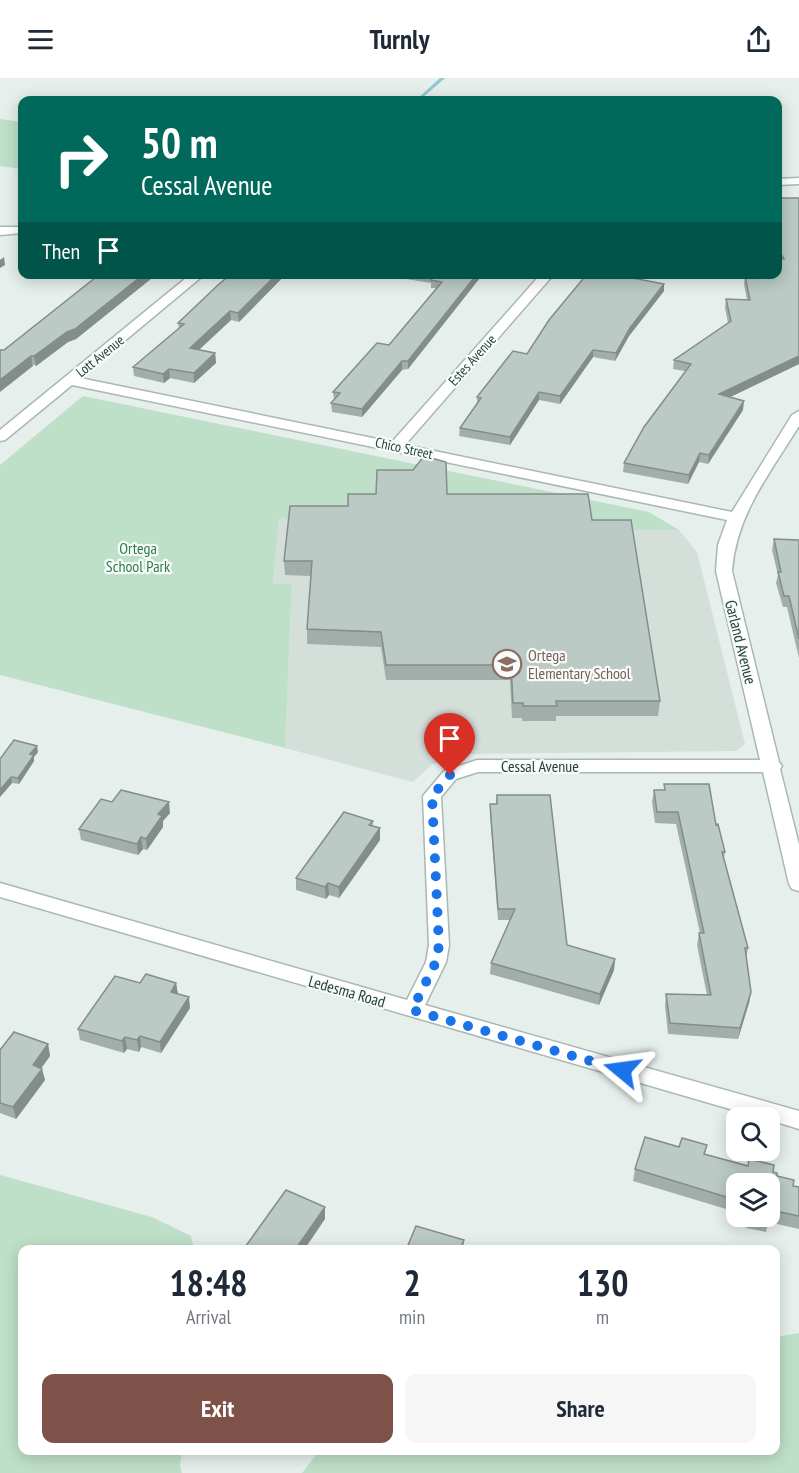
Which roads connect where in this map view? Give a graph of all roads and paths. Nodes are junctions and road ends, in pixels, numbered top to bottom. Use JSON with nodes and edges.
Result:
{"nodes":[{"id":1,"x":799,"y":181,"type":"edge"},
{"id":2,"x":782,"y":182,"type":"edge"},
{"id":3,"x":18,"y":230,"type":"edge"},
{"id":4,"x":0,"y":231,"type":"edge"},
{"id":5,"x":193,"y":279,"type":"edge"},
{"id":6,"x":544,"y":279,"type":"edge"},
{"id":7,"x":70,"y":380,"type":"junction"},
{"id":8,"x":799,"y":415,"type":"edge"},
{"id":9,"x":0,"y":438,"type":"edge"},
{"id":10,"x":396,"y":446,"type":"junction"},
{"id":11,"x":736,"y":517,"type":"junction"},
{"id":12,"x":772,"y":766,"type":"junction"},
{"id":13,"x":799,"y":884,"type":"edge"},
{"id":14,"x":0,"y":890,"type":"edge"},
{"id":15,"x":412,"y":1010,"type":"junction"},
{"id":16,"x":799,"y":1120,"type":"edge"}],
"edges":[{"from":1,"to":2,"type":"street"},
{"from":3,"to":4,"type":"street"},
{"from":5,"to":7,"type":"street","name":"Lott Avenue"},
{"from":6,"to":10,"type":"street","name":"Estes Avenue"},
{"from":7,"to":9,"type":"street","name":"Lott Avenue"},
{"from":7,"to":10,"type":"street","name":"Chico Street"},
{"from":8,"to":11,"type":"street","name":"Garland Avenue"},
{"from":10,"to":11,"type":"street","name":"Chico Street"},
{"from":11,"to":12,"type":"street","name":"Garland Avenue"},
{"from":12,"to":13,"type":"street","name":"Garland Avenue"},
{"from":12,"to":15,"type":"street","name":"Cessal Avenue"},
{"from":14,"to":15,"type":"street","name":"Ledesma Road"},
{"from":15,"to":16,"type":"street","name":"Ledesma Road"}]}
